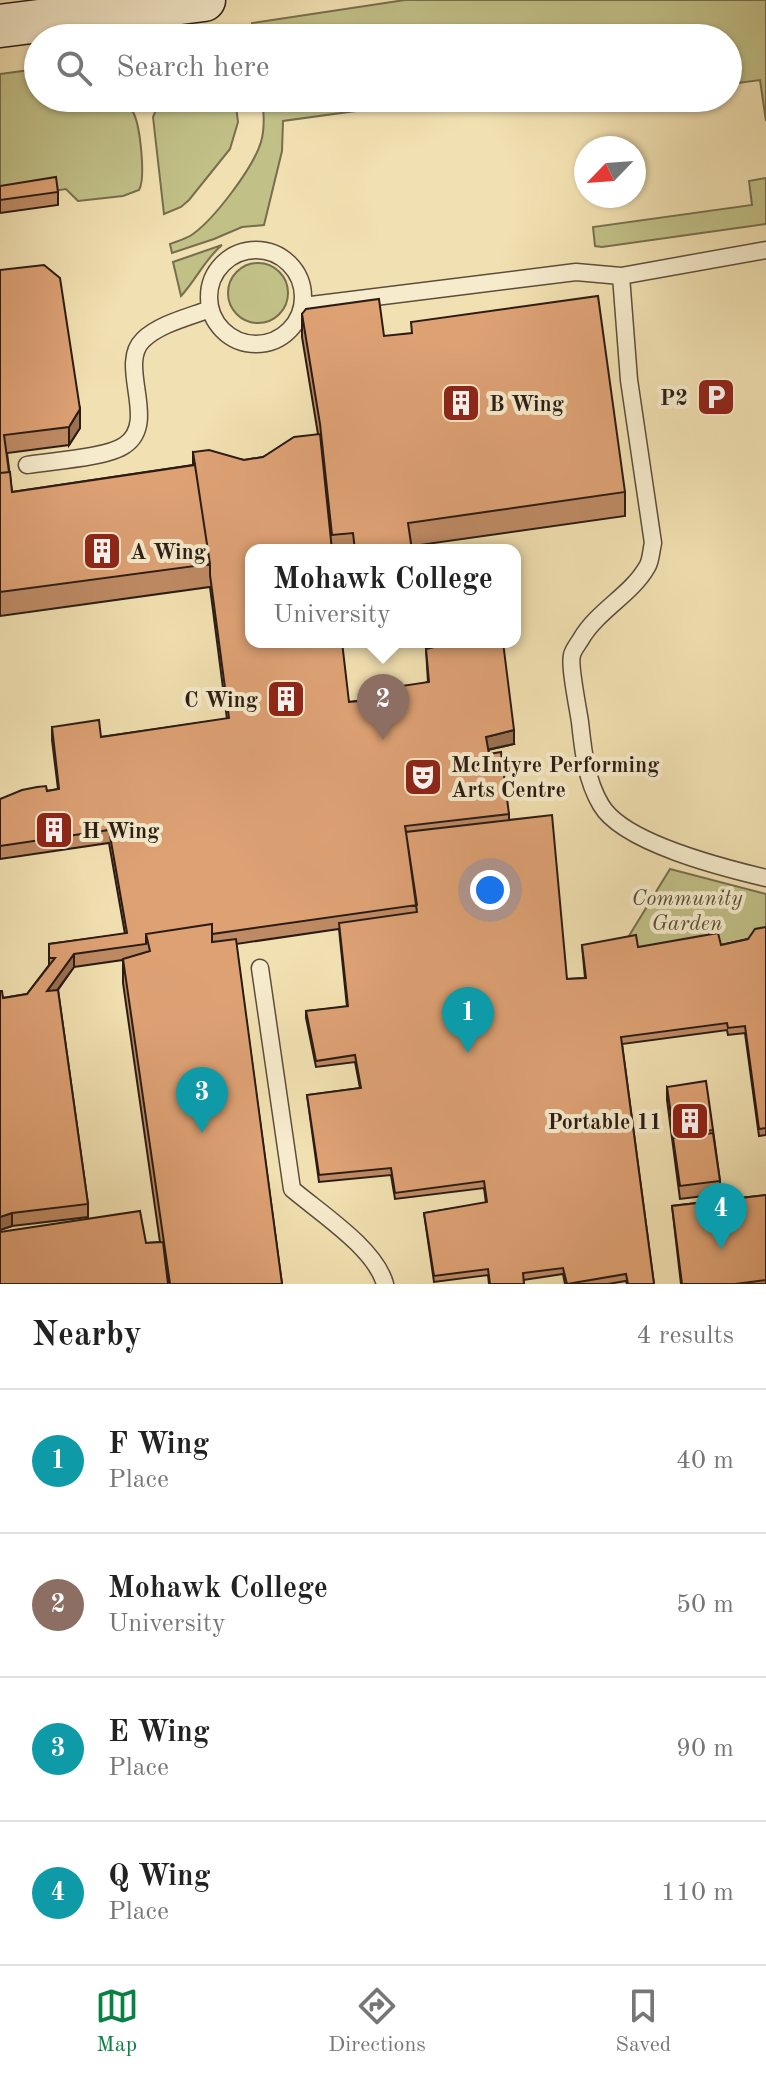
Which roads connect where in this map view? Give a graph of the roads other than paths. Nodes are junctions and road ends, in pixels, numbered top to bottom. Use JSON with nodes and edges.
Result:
{"nodes":[{"id":1,"x":204,"y":0,"type":"edge"},
{"id":2,"x":0,"y":26,"type":"edge"},
{"id":3,"x":766,"y":250,"type":"edge"},
{"id":4,"x":621,"y":276,"type":"junction"},
{"id":5,"x":303,"y":306,"type":"junction"},
{"id":6,"x":210,"y":309,"type":"junction"},
{"id":7,"x":27,"y":465,"type":"dead end"},
{"id":8,"x":766,"y":878,"type":"edge"},
{"id":9,"x":260,"y":968,"type":"dead end"},
{"id":10,"x":385,"y":1284,"type":"edge"}],
"edges":[{"from":1,"to":2,"type":"main road"},
{"from":3,"to":4,"type":"lane"},
{"from":4,"to":5,"type":"lane"},
{"from":4,"to":8,"type":"lane"},
{"from":5,"to":6,"type":"lane"},
{"from":5,"to":6,"type":"lane"},
{"from":6,"to":7,"type":"lane"},
{"from":9,"to":10,"type":"lane"}]}
